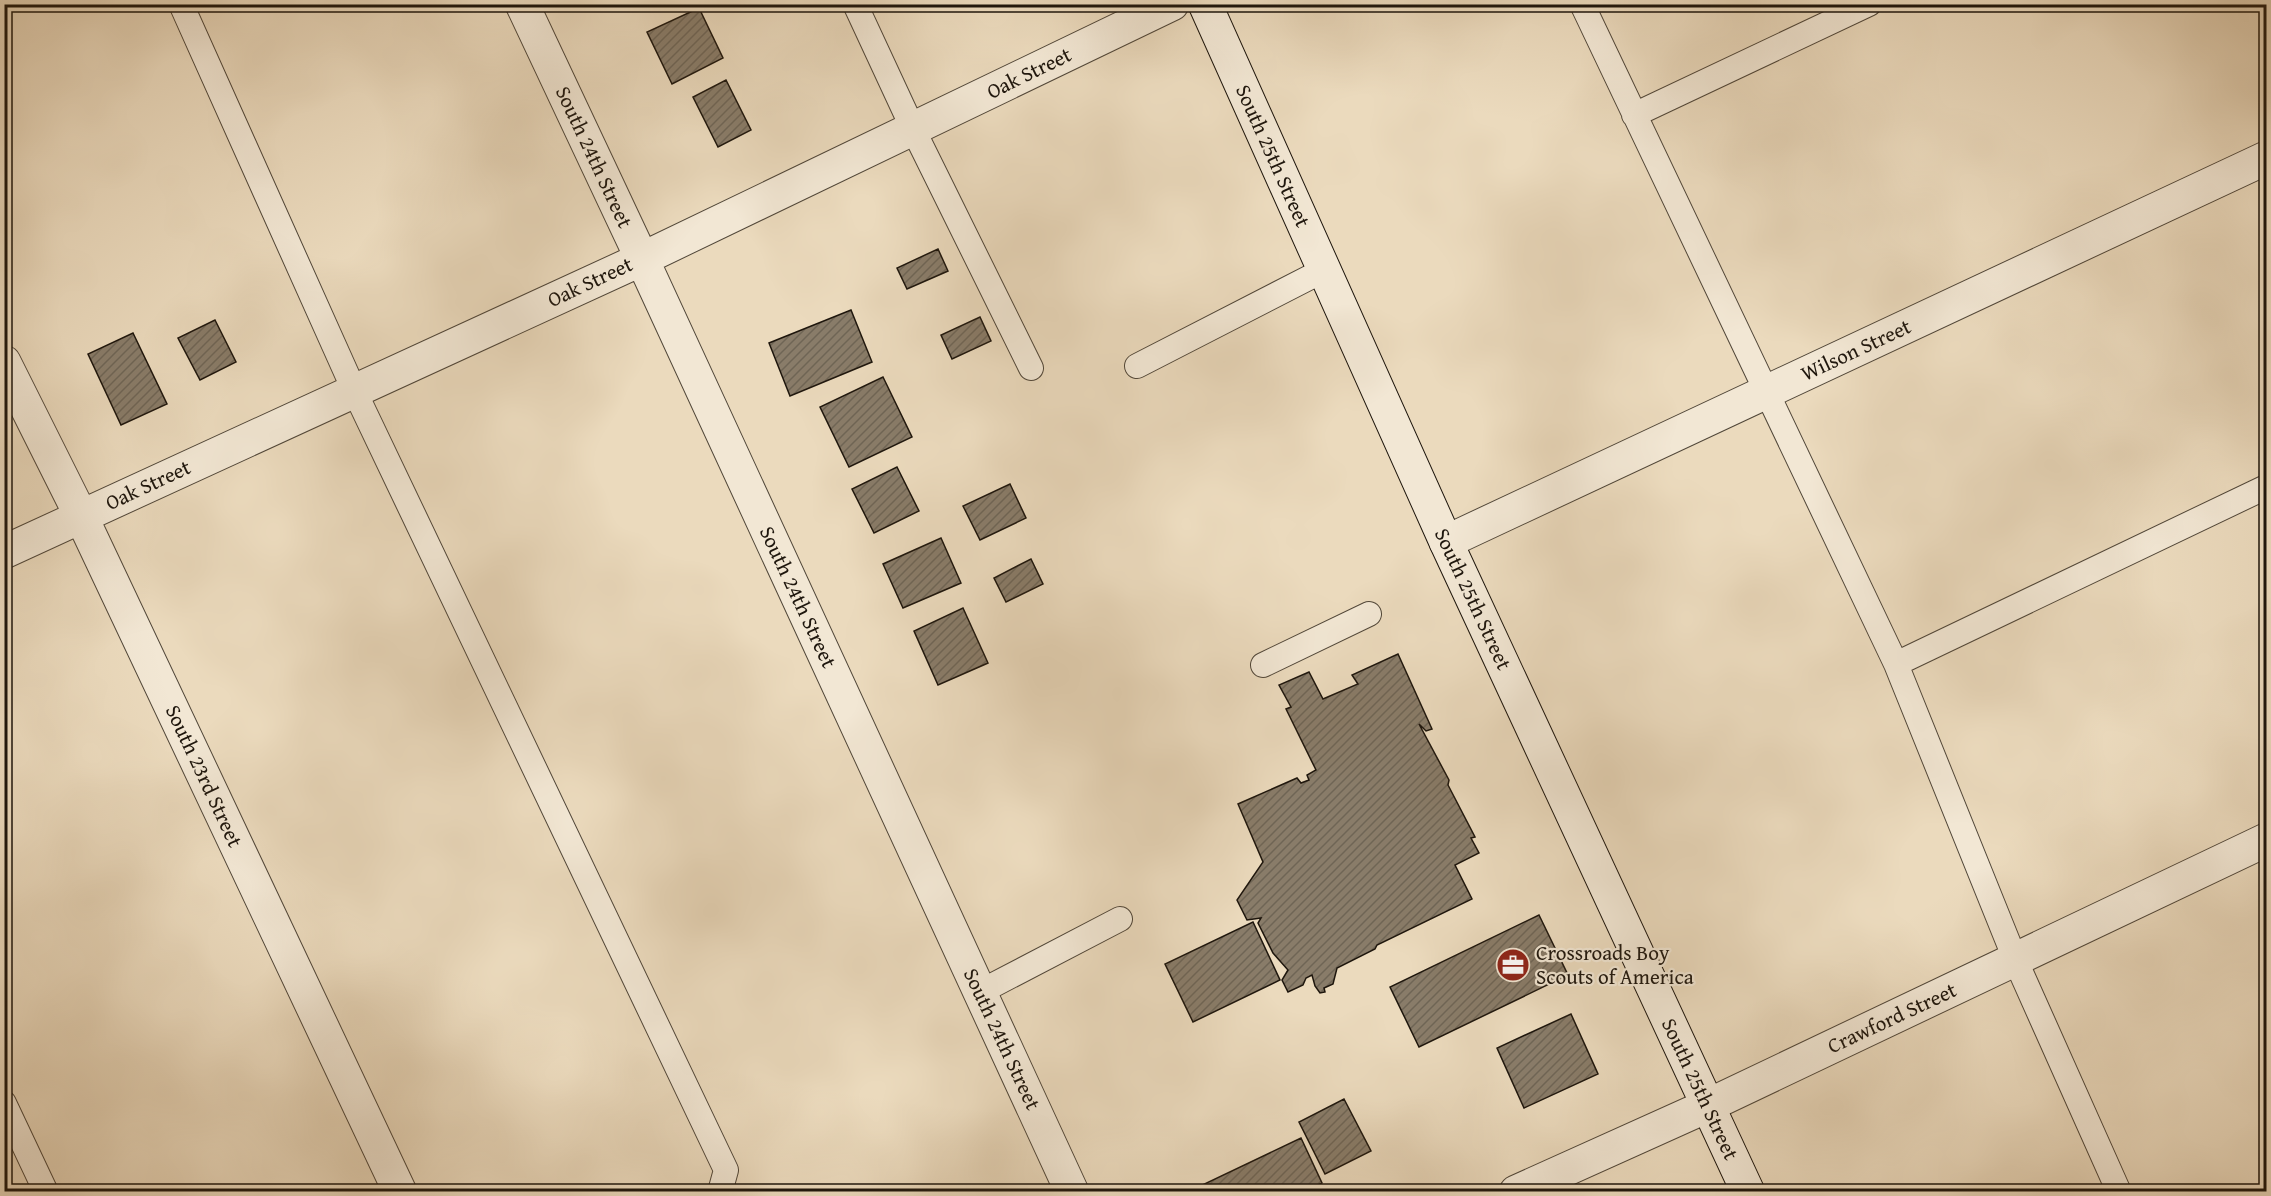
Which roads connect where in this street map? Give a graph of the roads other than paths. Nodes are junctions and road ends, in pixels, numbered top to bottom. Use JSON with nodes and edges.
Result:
{"nodes":[{"id":1,"x":181,"y":4,"type":"edge"},
{"id":2,"x":522,"y":4,"type":"edge"},
{"id":3,"x":855,"y":4,"type":"edge"},
{"id":4,"x":1172,"y":4,"type":"edge"},
{"id":5,"x":1205,"y":4,"type":"edge"},
{"id":6,"x":1582,"y":4,"type":"edge"},
{"id":7,"x":1869,"y":4,"type":"edge"},
{"id":8,"x":1634,"y":115,"type":"junction"},
{"id":9,"x":913,"y":129,"type":"junction"},
{"id":10,"x":2266,"y":158,"type":"edge"},
{"id":11,"x":642,"y":259,"type":"junction"},
{"id":12,"x":1324,"y":270,"type":"junction"},
{"id":13,"x":4,"y":362,"type":"edge"},
{"id":14,"x":1137,"y":366,"type":"dead end"},
{"id":15,"x":1031,"y":368,"type":"dead end"},
{"id":16,"x":354,"y":390,"type":"junction"},
{"id":17,"x":1765,"y":393,"type":"junction"},
{"id":18,"x":2266,"y":488,"type":"edge"},
{"id":19,"x":81,"y":516,"type":"junction"},
{"id":20,"x":1446,"y":542,"type":"junction"},
{"id":21,"x":4,"y":552,"type":"edge"},
{"id":22,"x":1369,"y":614,"type":"dead end"},
{"id":23,"x":1896,"y":664,"type":"junction"},
{"id":24,"x":1263,"y":666,"type":"dead end"},
{"id":25,"x":2266,"y":840,"type":"edge"},
{"id":26,"x":1120,"y":919,"type":"dead end"},
{"id":27,"x":2015,"y":959,"type":"junction"},
{"id":28,"x":980,"y":992,"type":"junction"},
{"id":29,"x":4,"y":1103,"type":"edge"},
{"id":30,"x":1707,"y":1106,"type":"junction"},
{"id":31,"x":46,"y":1191,"type":"edge"},
{"id":32,"x":400,"y":1191,"type":"edge"},
{"id":33,"x":720,"y":1191,"type":"edge"},
{"id":34,"x":1072,"y":1191,"type":"edge"},
{"id":35,"x":1516,"y":1191,"type":"edge"},
{"id":36,"x":1748,"y":1191,"type":"edge"},
{"id":37,"x":2119,"y":1191,"type":"edge"}],
"edges":[{"from":1,"to":16,"type":"lane"},
{"from":2,"to":11,"type":"street","name":"South 24th Street"},
{"from":3,"to":9,"type":"lane"},
{"from":4,"to":9,"type":"street","name":"Oak Street"},
{"from":5,"to":12,"type":"street","name":"South 25th Street"},
{"from":6,"to":8,"type":"lane"},
{"from":7,"to":8,"type":"lane"},
{"from":8,"to":17,"type":"lane"},
{"from":9,"to":11,"type":"street","name":"Oak Street"},
{"from":9,"to":15,"type":"lane"},
{"from":10,"to":17,"type":"street","name":"Wilson Street"},
{"from":11,"to":16,"type":"street","name":"Oak Street"},
{"from":11,"to":28,"type":"street","name":"South 24th Street"},
{"from":12,"to":14,"type":"lane"},
{"from":12,"to":20,"type":"street","name":"South 25th Street"},
{"from":13,"to":19,"type":"street","name":"South 23rd Street"},
{"from":16,"to":19,"type":"street","name":"Oak Street"},
{"from":16,"to":33,"type":"lane"},
{"from":17,"to":20,"type":"street","name":"Wilson Street"},
{"from":17,"to":23,"type":"lane"},
{"from":18,"to":23,"type":"lane"},
{"from":19,"to":21,"type":"street","name":"Oak Street"},
{"from":19,"to":32,"type":"street","name":"South 23rd Street"},
{"from":20,"to":30,"type":"street","name":"South 25th Street"},
{"from":22,"to":24,"type":"lane"},
{"from":23,"to":27,"type":"lane"},
{"from":25,"to":27,"type":"street","name":"Crawford Street"},
{"from":26,"to":28,"type":"lane"},
{"from":27,"to":30,"type":"street","name":"Crawford Street"},
{"from":27,"to":37,"type":"lane"},
{"from":28,"to":34,"type":"street","name":"South 24th Street"},
{"from":29,"to":31,"type":"lane"},
{"from":30,"to":35,"type":"street","name":"Crawford Street"},
{"from":30,"to":36,"type":"street","name":"South 25th Street"}]}
